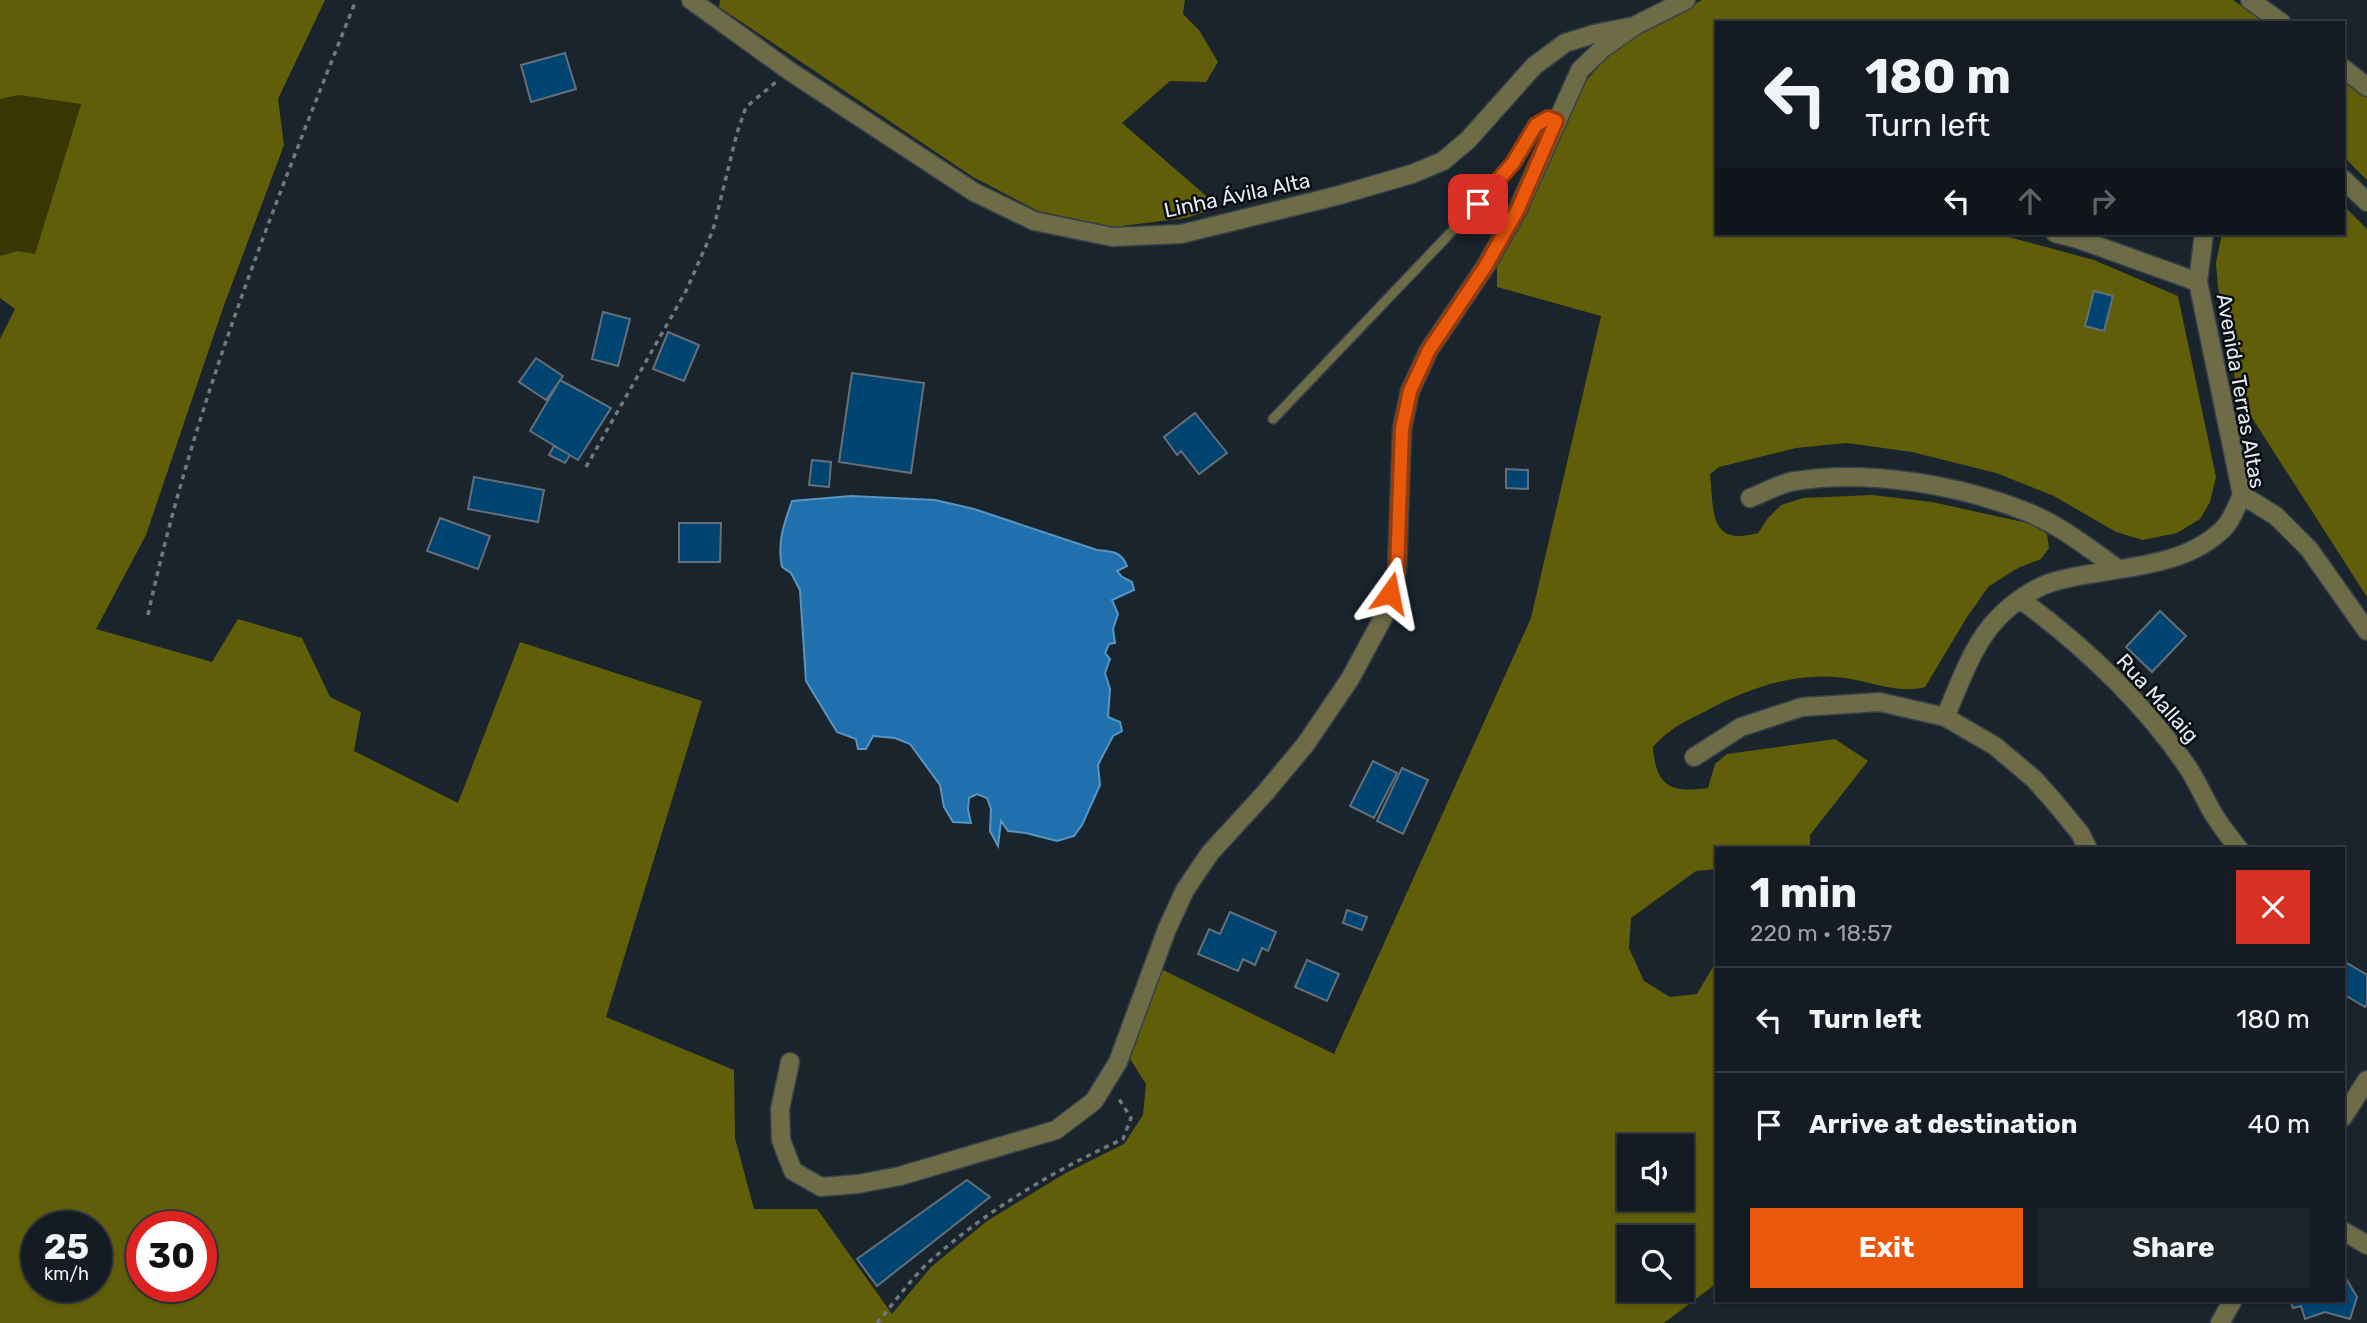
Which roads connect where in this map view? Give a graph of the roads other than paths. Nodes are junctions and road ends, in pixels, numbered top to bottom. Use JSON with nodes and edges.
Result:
{"nodes":[{"id":1,"x":691,"y":0,"type":"edge"},
{"id":2,"x":1686,"y":0,"type":"edge"},
{"id":3,"x":2250,"y":0,"type":"edge"},
{"id":4,"x":2279,"y":21,"type":"edge"},
{"id":5,"x":1636,"y":25,"type":"junction"},
{"id":6,"x":2345,"y":70,"type":"edge"},
{"id":7,"x":2367,"y":87,"type":"edge"},
{"id":8,"x":1556,"y":121,"type":"junction"},
{"id":9,"x":2345,"y":181,"type":"edge"},
{"id":10,"x":2367,"y":202,"type":"edge"},
{"id":11,"x":2063,"y":235,"type":"edge"},
{"id":12,"x":2204,"y":235,"type":"edge"},
{"id":13,"x":2198,"y":282,"type":"junction"},
{"id":14,"x":1273,"y":419,"type":"dead end"},
{"id":15,"x":2242,"y":495,"type":"junction"},
{"id":16,"x":1750,"y":498,"type":"dead end"},
{"id":17,"x":2118,"y":569,"type":"junction"},
{"id":18,"x":2020,"y":599,"type":"junction"},
{"id":19,"x":2367,"y":631,"type":"edge"},
{"id":20,"x":1945,"y":717,"type":"junction"},
{"id":21,"x":1694,"y":757,"type":"dead end"},
{"id":22,"x":2087,"y":847,"type":"edge"},
{"id":23,"x":2238,"y":847,"type":"edge"},
{"id":24,"x":790,"y":1062,"type":"dead end"},
{"id":25,"x":2367,"y":1080,"type":"edge"},
{"id":26,"x":2345,"y":1114,"type":"edge"},
{"id":27,"x":2345,"y":1232,"type":"edge"},
{"id":28,"x":2367,"y":1245,"type":"edge"},
{"id":29,"x":2232,"y":1302,"type":"edge"},
{"id":30,"x":2220,"y":1323,"type":"edge"}],
"edges":[{"from":1,"to":5,"type":"street","name":"Linha Ávila Alta"},
{"from":2,"to":5,"type":"street"},
{"from":3,"to":4,"type":"street"},
{"from":5,"to":8,"type":"street"},
{"from":6,"to":7,"type":"street"},
{"from":8,"to":14,"type":"lane"},
{"from":8,"to":24,"type":"street"},
{"from":9,"to":10,"type":"street"},
{"from":11,"to":13,"type":"street"},
{"from":12,"to":13,"type":"street","name":"Avenida Terras Altas"},
{"from":13,"to":15,"type":"street","name":"Avenida Terras Altas"},
{"from":15,"to":17,"type":"street","name":"Avenida Terras Altas"},
{"from":15,"to":19,"type":"street"},
{"from":16,"to":17,"type":"street"},
{"from":17,"to":18,"type":"street","name":"Avenida Terras Altas"},
{"from":18,"to":20,"type":"street","name":"Avenida Terras Altas"},
{"from":18,"to":23,"type":"street","name":"Rua Mallaig"},
{"from":20,"to":21,"type":"street"},
{"from":20,"to":22,"type":"street"},
{"from":25,"to":26,"type":"street"},
{"from":27,"to":28,"type":"street"},
{"from":29,"to":30,"type":"street"}]}
